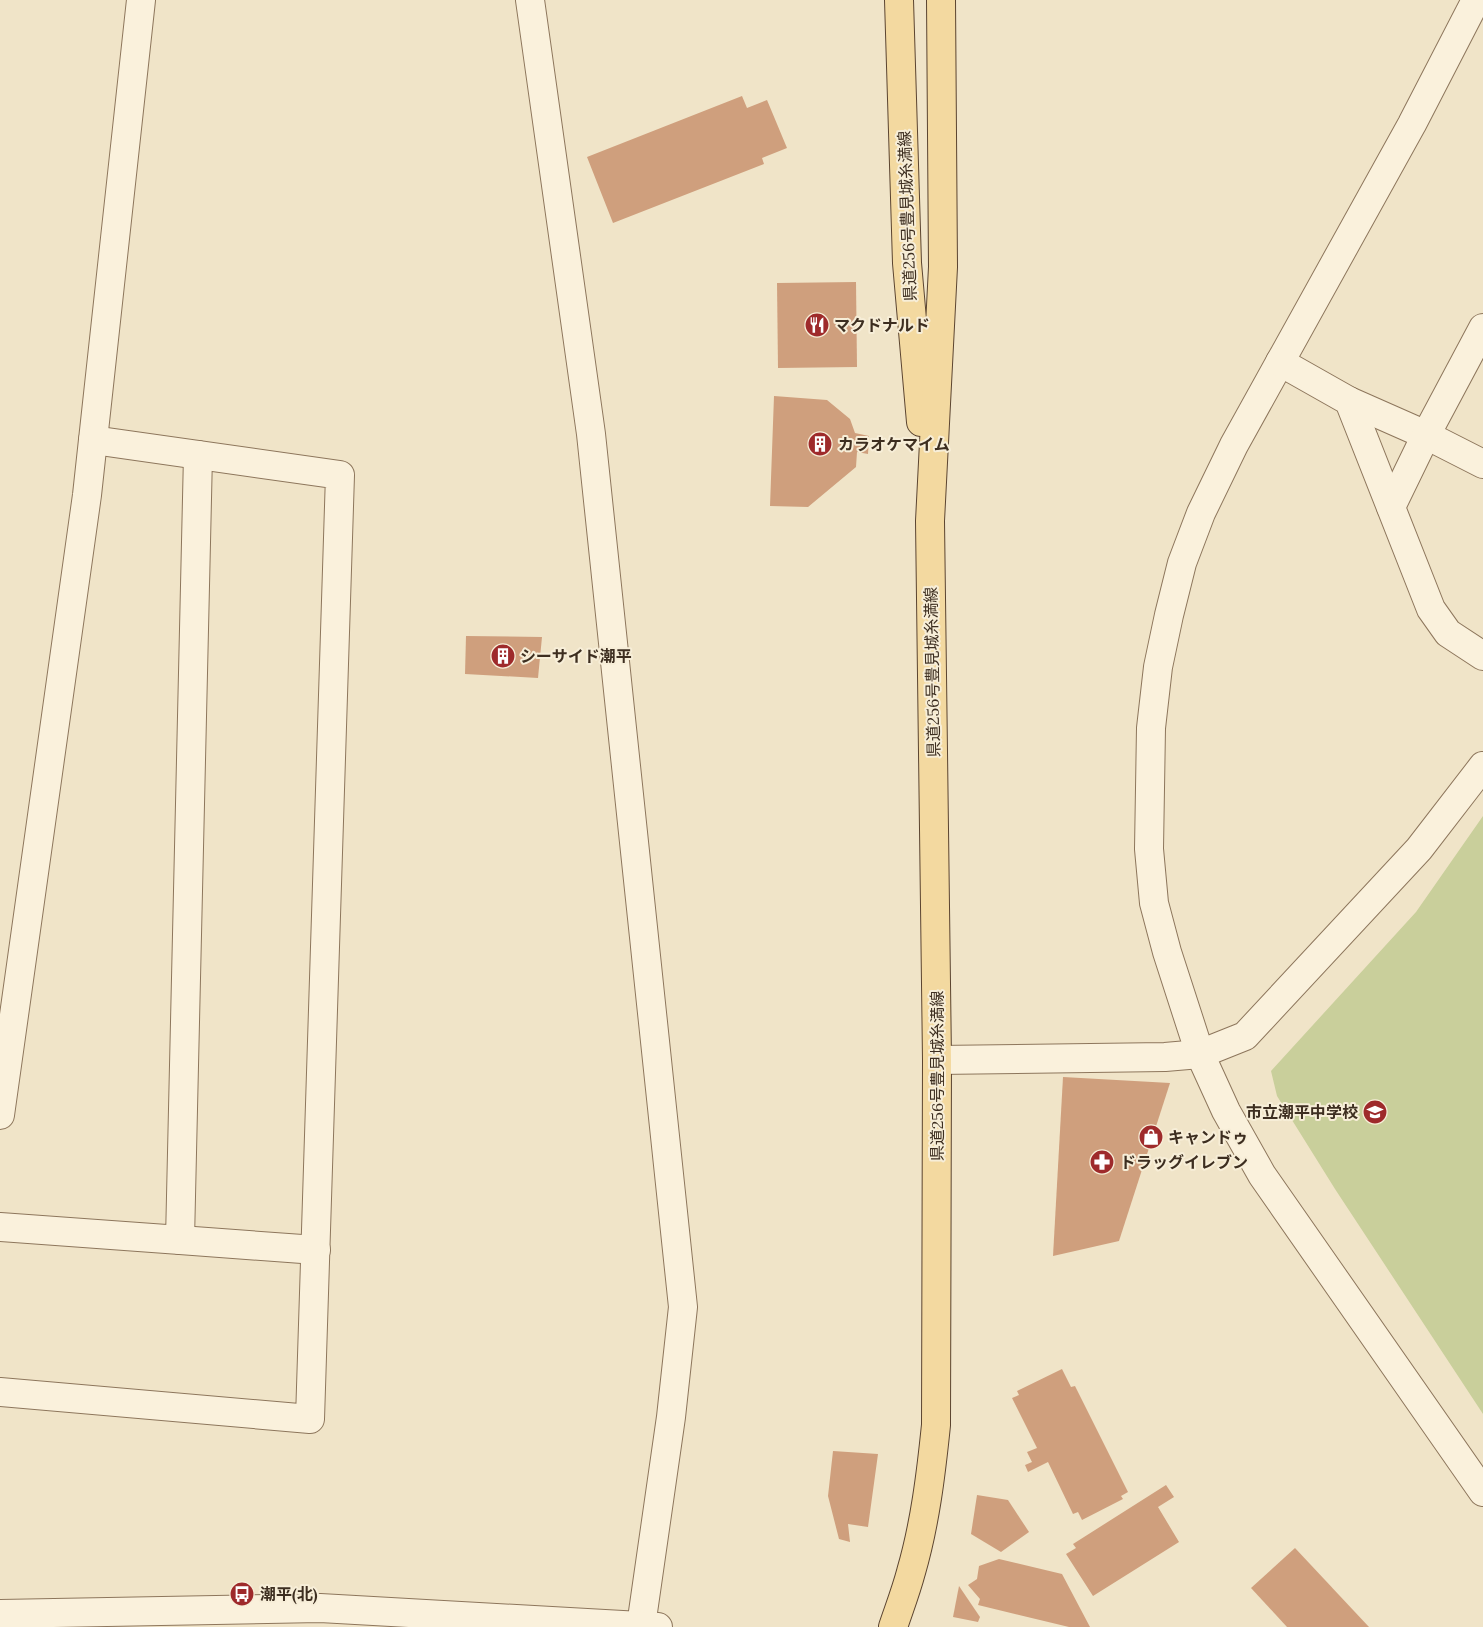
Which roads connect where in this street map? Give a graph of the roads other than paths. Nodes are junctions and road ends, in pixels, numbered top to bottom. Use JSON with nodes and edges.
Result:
{"nodes":[{"id":1,"x":141,"y":0,"type":"edge"},
{"id":2,"x":530,"y":0,"type":"edge"},
{"id":3,"x":899,"y":0,"type":"edge"},
{"id":4,"x":940,"y":0,"type":"edge"},
{"id":5,"x":1476,"y":0,"type":"edge"},
{"id":6,"x":1483,"y":328,"type":"edge"},
{"id":7,"x":1280,"y":362,"type":"junction"},
{"id":8,"x":1349,"y":401,"type":"junction"},
{"id":9,"x":1426,"y":435,"type":"junction"},
{"id":10,"x":93,"y":440,"type":"junction"},
{"id":11,"x":198,"y":455,"type":"junction"},
{"id":12,"x":1483,"y":464,"type":"edge"},
{"id":13,"x":1391,"y":507,"type":"junction"},
{"id":14,"x":930,"y":521,"type":"junction"},
{"id":15,"x":1483,"y":656,"type":"edge"},
{"id":16,"x":1483,"y":766,"type":"edge"},
{"id":17,"x":1200,"y":1054,"type":"junction"},
{"id":18,"x":937,"y":1060,"type":"junction"},
{"id":19,"x":0,"y":1115,"type":"edge"},
{"id":20,"x":0,"y":1227,"type":"edge"},
{"id":21,"x":180,"y":1240,"type":"junction"},
{"id":22,"x":316,"y":1250,"type":"junction"},
{"id":23,"x":0,"y":1392,"type":"edge"},
{"id":24,"x":1478,"y":1479,"type":"edge"},
{"id":25,"x":0,"y":1614,"type":"edge"},
{"id":26,"x":650,"y":1626,"type":"edge"},
{"id":27,"x":893,"y":1627,"type":"edge"}],
"edges":[{"from":1,"to":10,"type":"street"},
{"from":2,"to":26,"type":"street"},
{"from":3,"to":14,"type":"main road","name":"県道256号豊見城糸満線"},
{"from":4,"to":14,"type":"main road","name":"県道256号豊見城糸満線"},
{"from":5,"to":7,"type":"street"},
{"from":6,"to":9,"type":"street"},
{"from":7,"to":8,"type":"street"},
{"from":7,"to":17,"type":"street"},
{"from":8,"to":9,"type":"street"},
{"from":8,"to":13,"type":"street"},
{"from":9,"to":12,"type":"street"},
{"from":9,"to":13,"type":"street"},
{"from":10,"to":11,"type":"street"},
{"from":10,"to":19,"type":"street"},
{"from":11,"to":21,"type":"street"},
{"from":11,"to":22,"type":"street"},
{"from":13,"to":15,"type":"street"},
{"from":14,"to":18,"type":"main road","name":"県道256号豊見城糸満線"},
{"from":16,"to":17,"type":"street"},
{"from":17,"to":18,"type":"street"},
{"from":17,"to":24,"type":"street"},
{"from":18,"to":27,"type":"main road","name":"県道256号豊見城糸満線"},
{"from":20,"to":21,"type":"street"},
{"from":21,"to":22,"type":"street"},
{"from":22,"to":23,"type":"street"},
{"from":25,"to":26,"type":"street"}]}
